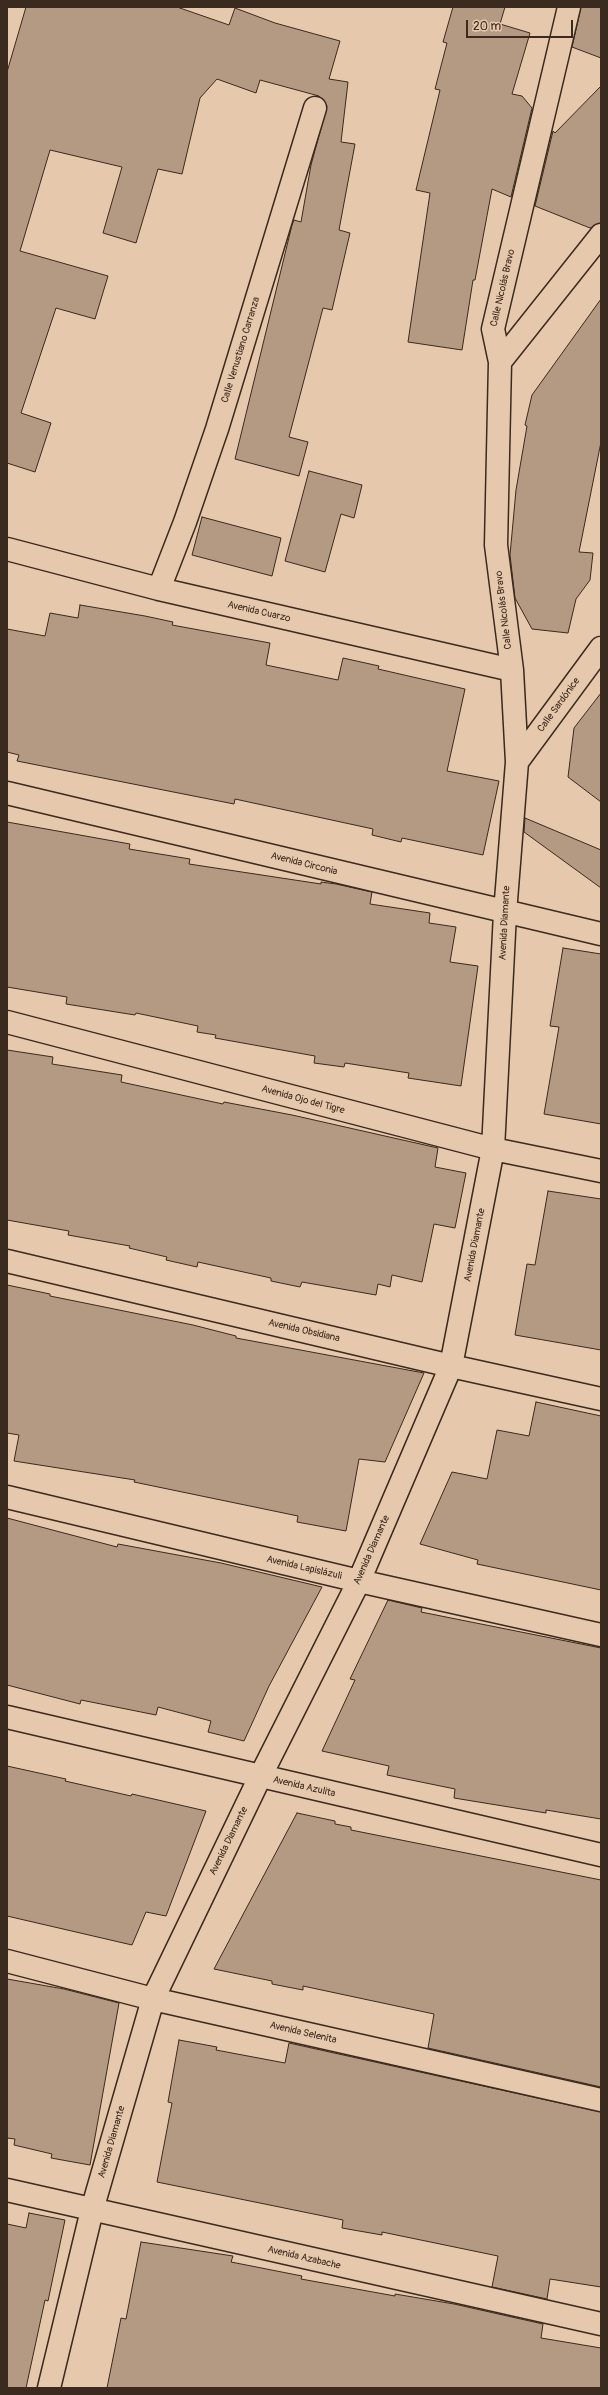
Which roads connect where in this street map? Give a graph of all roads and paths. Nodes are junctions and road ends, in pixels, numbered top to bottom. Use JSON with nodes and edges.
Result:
{"nodes":[{"id":1,"x":569,"y":7,"type":"edge"},
{"id":2,"x":315,"y":108,"type":"dead end"},
{"id":3,"x":601,"y":235,"type":"edge"},
{"id":4,"x":500,"y":362,"type":"junction"},
{"id":5,"x":7,"y":549,"type":"edge"},
{"id":6,"x":159,"y":589,"type":"junction"},
{"id":7,"x":601,"y":648,"type":"edge"},
{"id":8,"x":512,"y":670,"type":"junction"},
{"id":9,"x":517,"y":762,"type":"junction"},
{"id":10,"x":7,"y":793,"type":"edge"},
{"id":11,"x":505,"y":913,"type":"junction"},
{"id":12,"x":601,"y":934,"type":"edge"},
{"id":13,"x":7,"y":1022,"type":"edge"},
{"id":14,"x":493,"y":1149,"type":"junction"},
{"id":15,"x":601,"y":1171,"type":"edge"},
{"id":16,"x":7,"y":1262,"type":"edge"},
{"id":17,"x":451,"y":1366,"type":"junction"},
{"id":18,"x":601,"y":1399,"type":"edge"},
{"id":19,"x":7,"y":1497,"type":"edge"},
{"id":20,"x":359,"y":1582,"type":"junction"},
{"id":21,"x":601,"y":1635,"type":"edge"},
{"id":22,"x":7,"y":1717,"type":"edge"},
{"id":23,"x":260,"y":1777,"type":"junction"},
{"id":24,"x":601,"y":1855,"type":"edge"},
{"id":25,"x":7,"y":1961,"type":"edge"},
{"id":26,"x":153,"y":2000,"type":"junction"},
{"id":27,"x":601,"y":2100,"type":"edge"},
{"id":28,"x":7,"y":2190,"type":"edge"},
{"id":29,"x":92,"y":2210,"type":"junction"},
{"id":30,"x":601,"y":2324,"type":"edge"},
{"id":31,"x":49,"y":2388,"type":"edge"}],
"edges":[{"from":1,"to":4,"type":"street","name":"Calle Nicolás Bravo"},
{"from":2,"to":6,"type":"street","name":"Calle Venustiano Carranza"},
{"from":3,"to":4,"type":"street"},
{"from":4,"to":8,"type":"street","name":"Calle Nicolás Bravo"},
{"from":5,"to":6,"type":"street","name":"Avenida Cuarzo"},
{"from":6,"to":8,"type":"street","name":"Avenida Cuarzo"},
{"from":7,"to":9,"type":"street","name":"Calle Sardónice"},
{"from":8,"to":9,"type":"street","name":"Avenida Diamante"},
{"from":9,"to":11,"type":"street","name":"Avenida Diamante"},
{"from":10,"to":11,"type":"street","name":"Avenida Circonia"},
{"from":11,"to":12,"type":"street","name":"Avenida Circonia"},
{"from":11,"to":14,"type":"street","name":"Avenida Diamante"},
{"from":13,"to":14,"type":"street","name":"Avenida Ojo del Tigre"},
{"from":14,"to":15,"type":"street","name":"Avenida Ojo del Tigre"},
{"from":14,"to":17,"type":"street","name":"Avenida Diamante"},
{"from":16,"to":17,"type":"street","name":"Avenida Obsidiana"},
{"from":17,"to":18,"type":"street","name":"Avenida Obsidiana"},
{"from":17,"to":20,"type":"street","name":"Avenida Diamante"},
{"from":19,"to":20,"type":"street","name":"Avenida Lapislázuli"},
{"from":20,"to":21,"type":"street","name":"Avenida Lapislázuli"},
{"from":20,"to":23,"type":"street","name":"Avenida Diamante"},
{"from":22,"to":23,"type":"street","name":"Avenida Azulita"},
{"from":23,"to":24,"type":"street","name":"Avenida Azulita"},
{"from":23,"to":26,"type":"street","name":"Avenida Diamante"},
{"from":25,"to":26,"type":"street","name":"Avenida Selenita"},
{"from":26,"to":27,"type":"street","name":"Avenida Selenita"},
{"from":26,"to":29,"type":"street","name":"Avenida Diamante"},
{"from":28,"to":29,"type":"street","name":"Avenida Azabache"},
{"from":29,"to":30,"type":"street","name":"Avenida Azabache"},
{"from":29,"to":31,"type":"street","name":"Avenida Diamante"}]}
